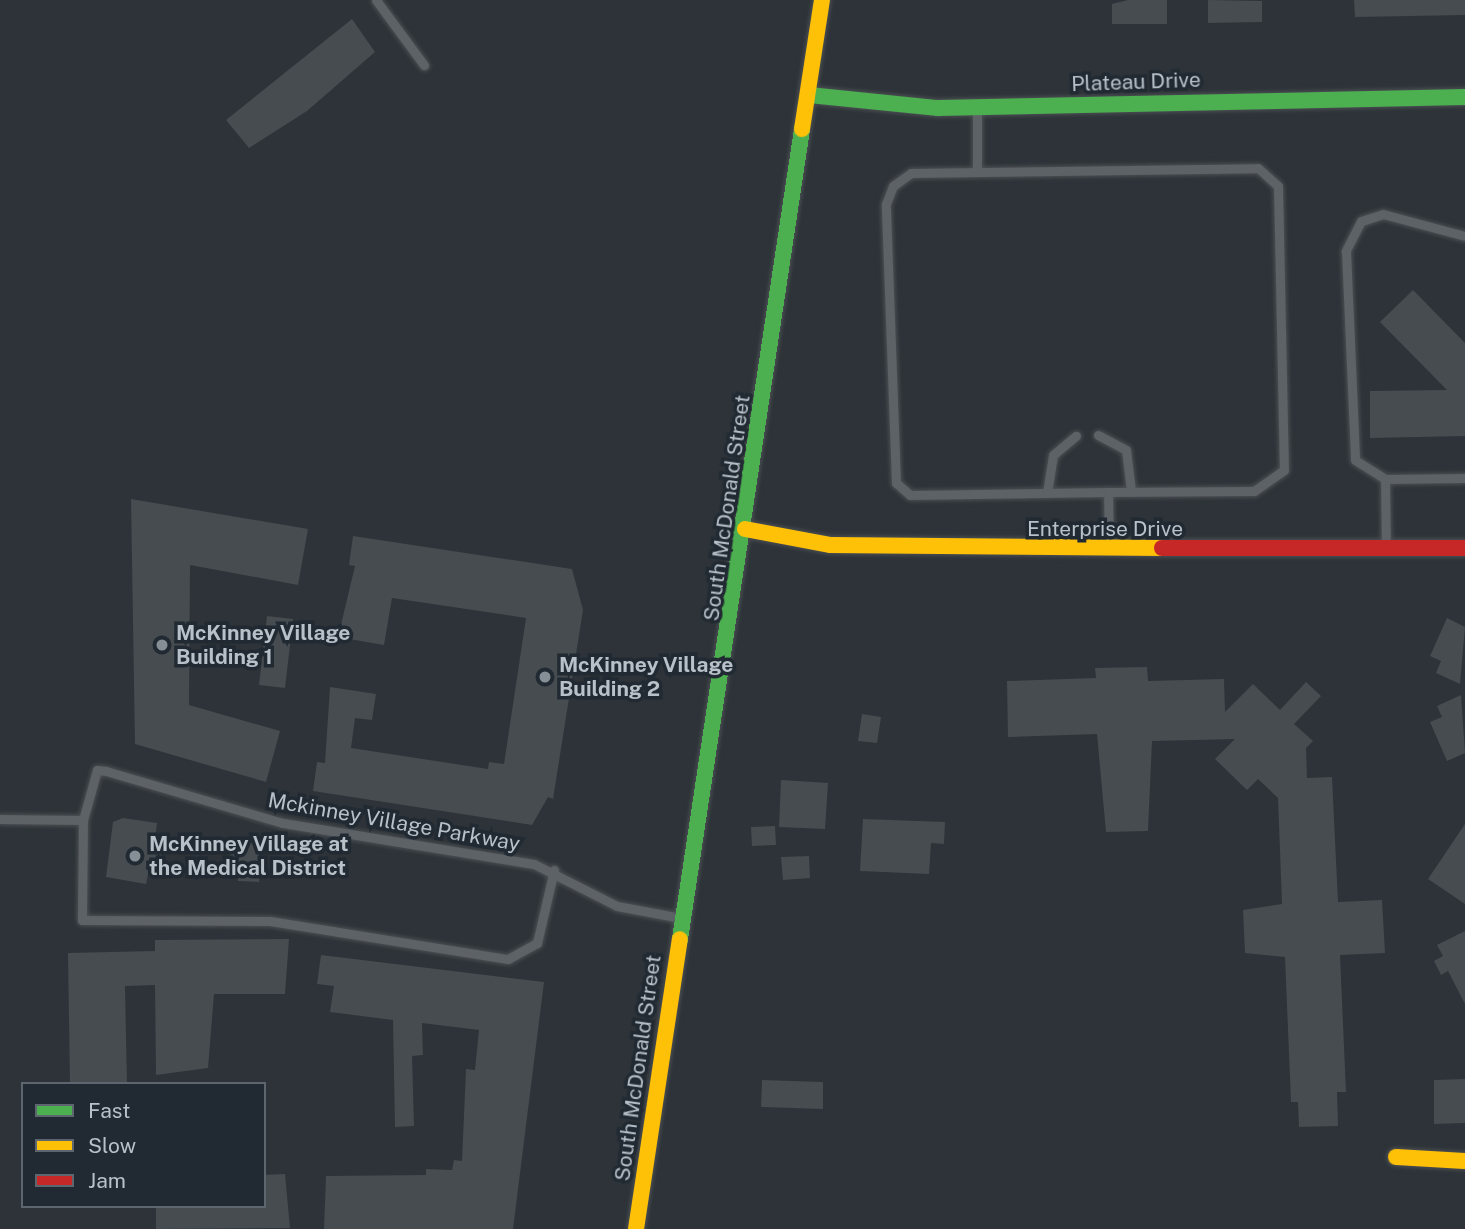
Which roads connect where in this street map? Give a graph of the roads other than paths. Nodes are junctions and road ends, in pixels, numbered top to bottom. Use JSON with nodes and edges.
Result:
{"nodes":[{"id":1,"x":376,"y":0,"type":"edge"},
{"id":2,"x":822,"y":0,"type":"edge"},
{"id":3,"x":424,"y":65,"type":"dead end"},
{"id":4,"x":809,"y":95,"type":"junction"},
{"id":5,"x":1465,"y":97,"type":"edge"},
{"id":6,"x":977,"y":108,"type":"junction"},
{"id":7,"x":977,"y":170,"type":"junction"},
{"id":8,"x":1465,"y":236,"type":"edge"},
{"id":9,"x":1098,"y":435,"type":"dead end"},
{"id":10,"x":1076,"y":436,"type":"dead end"},
{"id":11,"x":1465,"y":478,"type":"edge"},
{"id":12,"x":1385,"y":479,"type":"junction"},
{"id":13,"x":1130,"y":491,"type":"junction"},
{"id":14,"x":1108,"y":492,"type":"junction"},
{"id":15,"x":1047,"y":493,"type":"junction"},
{"id":16,"x":746,"y":529,"type":"junction"},
{"id":17,"x":1387,"y":548,"type":"junction"},
{"id":18,"x":1465,"y":548,"type":"edge"},
{"id":19,"x":1109,"y":551,"type":"junction"},
{"id":20,"x":0,"y":819,"type":"edge"},
{"id":21,"x":83,"y":820,"type":"junction"},
{"id":22,"x":554,"y":870,"type":"junction"},
{"id":23,"x":681,"y":918,"type":"junction"},
{"id":24,"x":1396,"y":1157,"type":"dead end"},
{"id":25,"x":1465,"y":1161,"type":"edge"},
{"id":26,"x":636,"y":1229,"type":"edge"}],
"edges":[{"from":1,"to":3,"type":"lane"},
{"from":2,"to":4,"type":"street","name":"South McDonald Street"},
{"from":4,"to":6,"type":"street","name":"Plateau Drive"},
{"from":4,"to":16,"type":"street","name":"South McDonald Street"},
{"from":5,"to":6,"type":"street","name":"Plateau Drive"},
{"from":6,"to":7,"type":"lane"},
{"from":7,"to":13,"type":"lane"},
{"from":7,"to":15,"type":"lane"},
{"from":8,"to":12,"type":"lane"},
{"from":9,"to":13,"type":"lane"},
{"from":10,"to":15,"type":"lane"},
{"from":11,"to":12,"type":"lane"},
{"from":12,"to":17,"type":"lane"},
{"from":13,"to":14,"type":"lane"},
{"from":14,"to":15,"type":"lane"},
{"from":14,"to":19,"type":"lane"},
{"from":16,"to":19,"type":"street","name":"Enterprise Drive"},
{"from":16,"to":23,"type":"street","name":"South McDonald Street"},
{"from":17,"to":18,"type":"street","name":"Enterprise Drive"},
{"from":17,"to":19,"type":"street","name":"Enterprise Drive"},
{"from":20,"to":21,"type":"lane"},
{"from":21,"to":22,"type":"lane","name":"Mckinney Village Parkway"},
{"from":21,"to":22,"type":"lane"},
{"from":22,"to":23,"type":"lane","name":"Mckinney Village Parkway"},
{"from":23,"to":26,"type":"street","name":"South McDonald Street"},
{"from":24,"to":25,"type":"street"}]}
